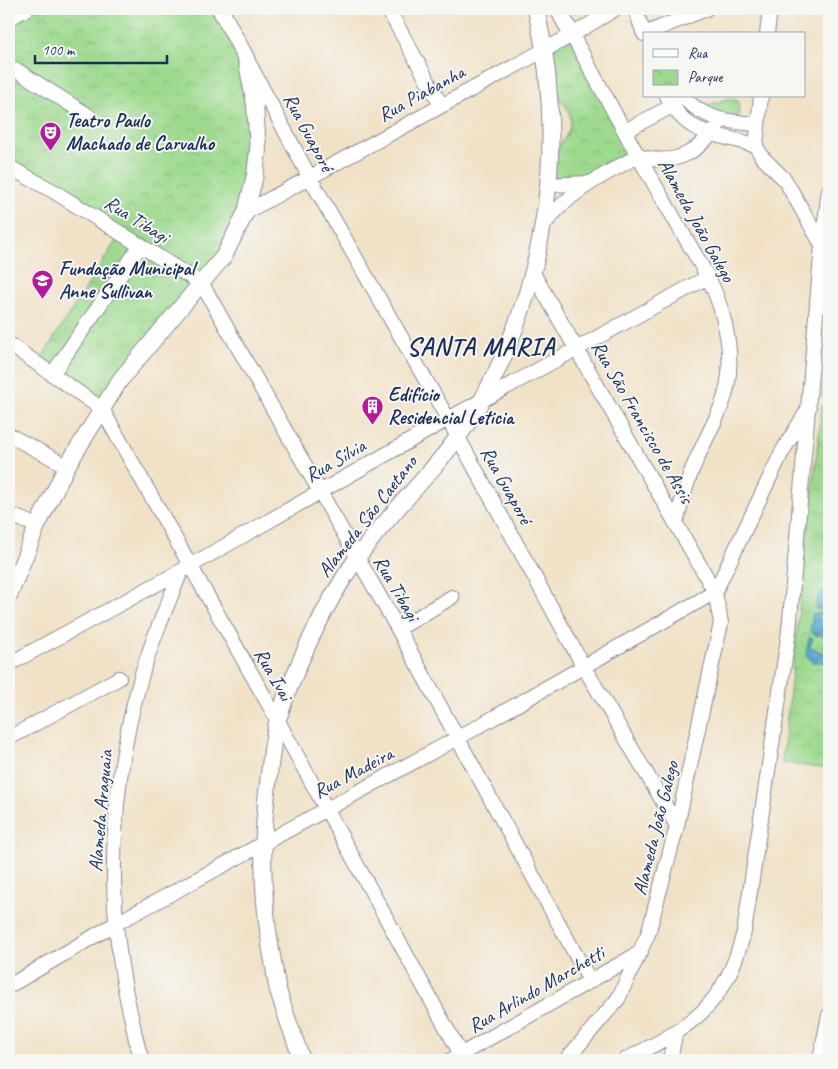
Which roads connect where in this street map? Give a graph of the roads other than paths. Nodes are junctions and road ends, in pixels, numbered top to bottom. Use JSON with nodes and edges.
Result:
{"nodes":[{"id":1,"x":26,"y":9,"type":"edge"},
{"id":2,"x":220,"y":9,"type":"edge"},
{"id":3,"x":388,"y":9,"type":"edge"},
{"id":4,"x":536,"y":9,"type":"edge"},
{"id":5,"x":558,"y":9,"type":"edge"},
{"id":6,"x":615,"y":9,"type":"edge"},
{"id":7,"x":635,"y":9,"type":"edge"},
{"id":8,"x":706,"y":9,"type":"edge"},
{"id":9,"x":770,"y":9,"type":"edge"},
{"id":10,"x":9,"y":18,"type":"edge"},
{"id":11,"x":643,"y":32,"type":"edge"},
{"id":12,"x":649,"y":32,"type":"edge"},
{"id":13,"x":767,"y":32,"type":"edge"},
{"id":14,"x":572,"y":35,"type":"junction"},
{"id":15,"x":545,"y":49,"type":"junction"},
{"id":16,"x":246,"y":58,"type":"junction"},
{"id":17,"x":9,"y":69,"type":"edge"},
{"id":18,"x":684,"y":98,"type":"edge"},
{"id":19,"x":761,"y":98,"type":"edge"},
{"id":20,"x":669,"y":101,"type":"edge"},
{"id":21,"x":441,"y":105,"type":"junction"},
{"id":22,"x":89,"y":116,"type":"dead end"},
{"id":23,"x":721,"y":121,"type":"junction"},
{"id":24,"x":758,"y":124,"type":"junction"},
{"id":25,"x":625,"y":131,"type":"junction"},
{"id":26,"x":709,"y":135,"type":"junction"},
{"id":27,"x":756,"y":146,"type":"junction"},
{"id":28,"x":638,"y":156,"type":"junction"},
{"id":29,"x":9,"y":167,"type":"edge"},
{"id":30,"x":310,"y":178,"type":"junction"},
{"id":31,"x":590,"y":183,"type":"junction"},
{"id":32,"x":548,"y":185,"type":"junction"},
{"id":33,"x":829,"y":190,"type":"edge"},
{"id":34,"x":246,"y":212,"type":"junction"},
{"id":35,"x":542,"y":227,"type":"junction"},
{"id":36,"x":141,"y":245,"type":"junction"},
{"id":37,"x":822,"y":245,"type":"junction"},
{"id":38,"x":533,"y":273,"type":"junction"},
{"id":39,"x":708,"y":277,"type":"junction"},
{"id":40,"x":202,"y":284,"type":"junction"},
{"id":41,"x":9,"y":344,"type":"edge"},
{"id":42,"x":578,"y":349,"type":"junction"},
{"id":43,"x":53,"y":373,"type":"junction"},
{"id":44,"x":481,"y":401,"type":"junction"},
{"id":45,"x":809,"y":408,"type":"junction"},
{"id":46,"x":102,"y":409,"type":"junction"},
{"id":47,"x":448,"y":419,"type":"junction"},
{"id":48,"x":9,"y":435,"type":"edge"},
{"id":49,"x":458,"y":436,"type":"junction"},
{"id":50,"x":66,"y":466,"type":"junction"},
{"id":51,"x":319,"y":492,"type":"junction"},
{"id":52,"x":9,"y":514,"type":"edge"},
{"id":53,"x":676,"y":522,"type":"junction"},
{"id":54,"x":37,"y":526,"type":"junction"},
{"id":55,"x":356,"y":559,"type":"junction"},
{"id":56,"x":185,"y":568,"type":"junction"},
{"id":57,"x":9,"y":591,"type":"edge"},
{"id":58,"x":715,"y":592,"type":"junction"},
{"id":59,"x":452,"y":597,"type":"dead end"},
{"id":60,"x":398,"y":629,"type":"junction"},
{"id":61,"x":9,"y":664,"type":"edge"},
{"id":62,"x":584,"y":666,"type":"junction"},
{"id":63,"x":119,"y":678,"type":"dead end"},
{"id":64,"x":278,"y":721,"type":"junction"},
{"id":65,"x":9,"y":738,"type":"edge"},
{"id":66,"x":456,"y":739,"type":"junction"},
{"id":67,"x":326,"y":809,"type":"junction"},
{"id":68,"x":677,"y":826,"type":"junction"},
{"id":69,"x":262,"y":843,"type":"junction"},
{"id":70,"x":115,"y":924,"type":"junction"},
{"id":71,"x":641,"y":952,"type":"junction"},
{"id":72,"x":590,"y":981,"type":"junction"},
{"id":73,"x":9,"y":986,"type":"edge"},
{"id":74,"x":829,"y":1015,"type":"edge"},
{"id":75,"x":675,"y":1035,"type":"junction"},
{"id":76,"x":569,"y":1057,"type":"edge"},
{"id":77,"x":458,"y":1058,"type":"edge"},
{"id":78,"x":142,"y":1060,"type":"edge"},
{"id":79,"x":302,"y":1060,"type":"edge"},
{"id":80,"x":625,"y":1060,"type":"edge"},
{"id":81,"x":670,"y":1060,"type":"edge"},
{"id":82,"x":820,"y":1060,"type":"edge"}],
"edges":[{"from":1,"to":10,"type":"street"},
{"from":2,"to":16,"type":"main road"},
{"from":3,"to":21,"type":"street"},
{"from":4,"to":15,"type":"main road","name":"Alameda São Caetano"},
{"from":5,"to":14,"type":"main road"},
{"from":6,"to":14,"type":"street","name":"Rua Piabanha"},
{"from":7,"to":11,"type":"street"},
{"from":8,"to":12,"type":"street"},
{"from":9,"to":13,"type":"street"},
{"from":14,"to":15,"type":"street","name":"Rua Piabanha"},
{"from":14,"to":25,"type":"street","name":"Alameda João Galego"},
{"from":15,"to":21,"type":"street","name":"Rua Piabanha"},
{"from":15,"to":32,"type":"main road","name":"Alameda São Caetano"},
{"from":16,"to":30,"type":"street","name":"Rua Guaporé"},
{"from":16,"to":34,"type":"main road"},
{"from":17,"to":22,"type":"street"},
{"from":18,"to":23,"type":"street"},
{"from":19,"to":24,"type":"street"},
{"from":20,"to":25,"type":"street"},
{"from":20,"to":26,"type":"street"},
{"from":21,"to":30,"type":"street","name":"Rua Piabanha"},
{"from":23,"to":24,"type":"street"},
{"from":23,"to":26,"type":"street"},
{"from":24,"to":27,"type":"street"},
{"from":25,"to":28,"type":"street","name":"Alameda João Galego"},
{"from":26,"to":27,"type":"street"},
{"from":26,"to":28,"type":"street"},
{"from":27,"to":37,"type":"street"},
{"from":28,"to":31,"type":"street"},
{"from":28,"to":39,"type":"street","name":"Alameda João Galego"},
{"from":29,"to":36,"type":"street","name":"Rua Tibagi"},
{"from":30,"to":34,"type":"street","name":"Rua Piabanha"},
{"from":30,"to":47,"type":"street","name":"Rua Guaporé"},
{"from":31,"to":32,"type":"street"},
{"from":31,"to":35,"type":"street"},
{"from":32,"to":35,"type":"main road","name":"Alameda São Caetano"},
{"from":33,"to":37,"type":"street"},
{"from":34,"to":40,"type":"main road"},
{"from":35,"to":38,"type":"main road","name":"Alameda São Caetano"},
{"from":36,"to":40,"type":"street","name":"Rua Tibagi"},
{"from":36,"to":43,"type":"street"},
{"from":37,"to":45,"type":"street"},
{"from":38,"to":42,"type":"street","name":"Rua São Francisco de Assis"},
{"from":38,"to":44,"type":"main road","name":"Alameda São Caetano"},
{"from":39,"to":42,"type":"street","name":"Rua Sílvia"},
{"from":39,"to":53,"type":"street","name":"Alameda João Galego"},
{"from":40,"to":46,"type":"main road"},
{"from":40,"to":51,"type":"street","name":"Rua Tibagi"},
{"from":41,"to":43,"type":"street","name":"Rua Ivai"},
{"from":42,"to":44,"type":"street","name":"Rua Sílvia"},
{"from":42,"to":53,"type":"street","name":"Rua São Francisco de Assis"},
{"from":43,"to":46,"type":"street","name":"Rua Ivai"},
{"from":44,"to":47,"type":"street","name":"Rua Sílvia"},
{"from":44,"to":49,"type":"main road","name":"Alameda São Caetano"},
{"from":45,"to":58,"type":"street"},
{"from":45,"to":75,"type":"street"},
{"from":46,"to":50,"type":"main road"},
{"from":46,"to":56,"type":"street","name":"Rua Ivai"},
{"from":47,"to":49,"type":"street","name":"Rua Guaporé"},
{"from":47,"to":51,"type":"street","name":"Rua Sílvia"},
{"from":48,"to":50,"type":"street"},
{"from":49,"to":55,"type":"main road","name":"Alameda São Caetano"},
{"from":49,"to":62,"type":"street","name":"Rua Guaporé"},
{"from":50,"to":54,"type":"main road"},
{"from":51,"to":55,"type":"street","name":"Rua Tibagi"},
{"from":51,"to":56,"type":"street","name":"Rua Sílvia"},
{"from":52,"to":54,"type":"street"},
{"from":53,"to":58,"type":"street","name":"Rua São Francisco de Assis"},
{"from":54,"to":57,"type":"main road"},
{"from":55,"to":60,"type":"street","name":"Rua Tibagi"},
{"from":55,"to":64,"type":"main road","name":"Alameda São Caetano"},
{"from":56,"to":61,"type":"street","name":"Rua Sílvia"},
{"from":56,"to":64,"type":"street","name":"Rua Ivai"},
{"from":56,"to":70,"type":"street","name":"Alameda Araguaia"},
{"from":58,"to":62,"type":"street","name":"Rua Madeira"},
{"from":58,"to":68,"type":"street","name":"Alameda João Galego"},
{"from":59,"to":60,"type":"street"},
{"from":60,"to":66,"type":"street","name":"Rua Tibagi"},
{"from":62,"to":66,"type":"street","name":"Rua Madeira"},
{"from":62,"to":68,"type":"street","name":"Rua Guaporé"},
{"from":63,"to":65,"type":"street"},
{"from":64,"to":67,"type":"street","name":"Rua Ivai"},
{"from":64,"to":69,"type":"main road","name":"Alameda São Caetano"},
{"from":66,"to":67,"type":"street","name":"Rua Madeira"},
{"from":66,"to":72,"type":"street","name":"Rua Tibagi"},
{"from":67,"to":69,"type":"street","name":"Rua Madeira"},
{"from":67,"to":77,"type":"street","name":"Rua Ivai"},
{"from":68,"to":71,"type":"street","name":"Alameda João Galego"},
{"from":69,"to":70,"type":"street","name":"Rua Madeira"},
{"from":69,"to":79,"type":"main road","name":"Alameda São Caetano"},
{"from":70,"to":73,"type":"street","name":"Rua Madeira"},
{"from":70,"to":78,"type":"street","name":"Alameda Araguaia"},
{"from":71,"to":72,"type":"street","name":"Rua Arlindo Marchetti"},
{"from":71,"to":76,"type":"street","name":"Alameda João Galego"},
{"from":72,"to":77,"type":"street","name":"Rua Arlindo Marchetti"},
{"from":74,"to":82,"type":"street"},
{"from":75,"to":80,"type":"street"},
{"from":75,"to":81,"type":"street"}]}
